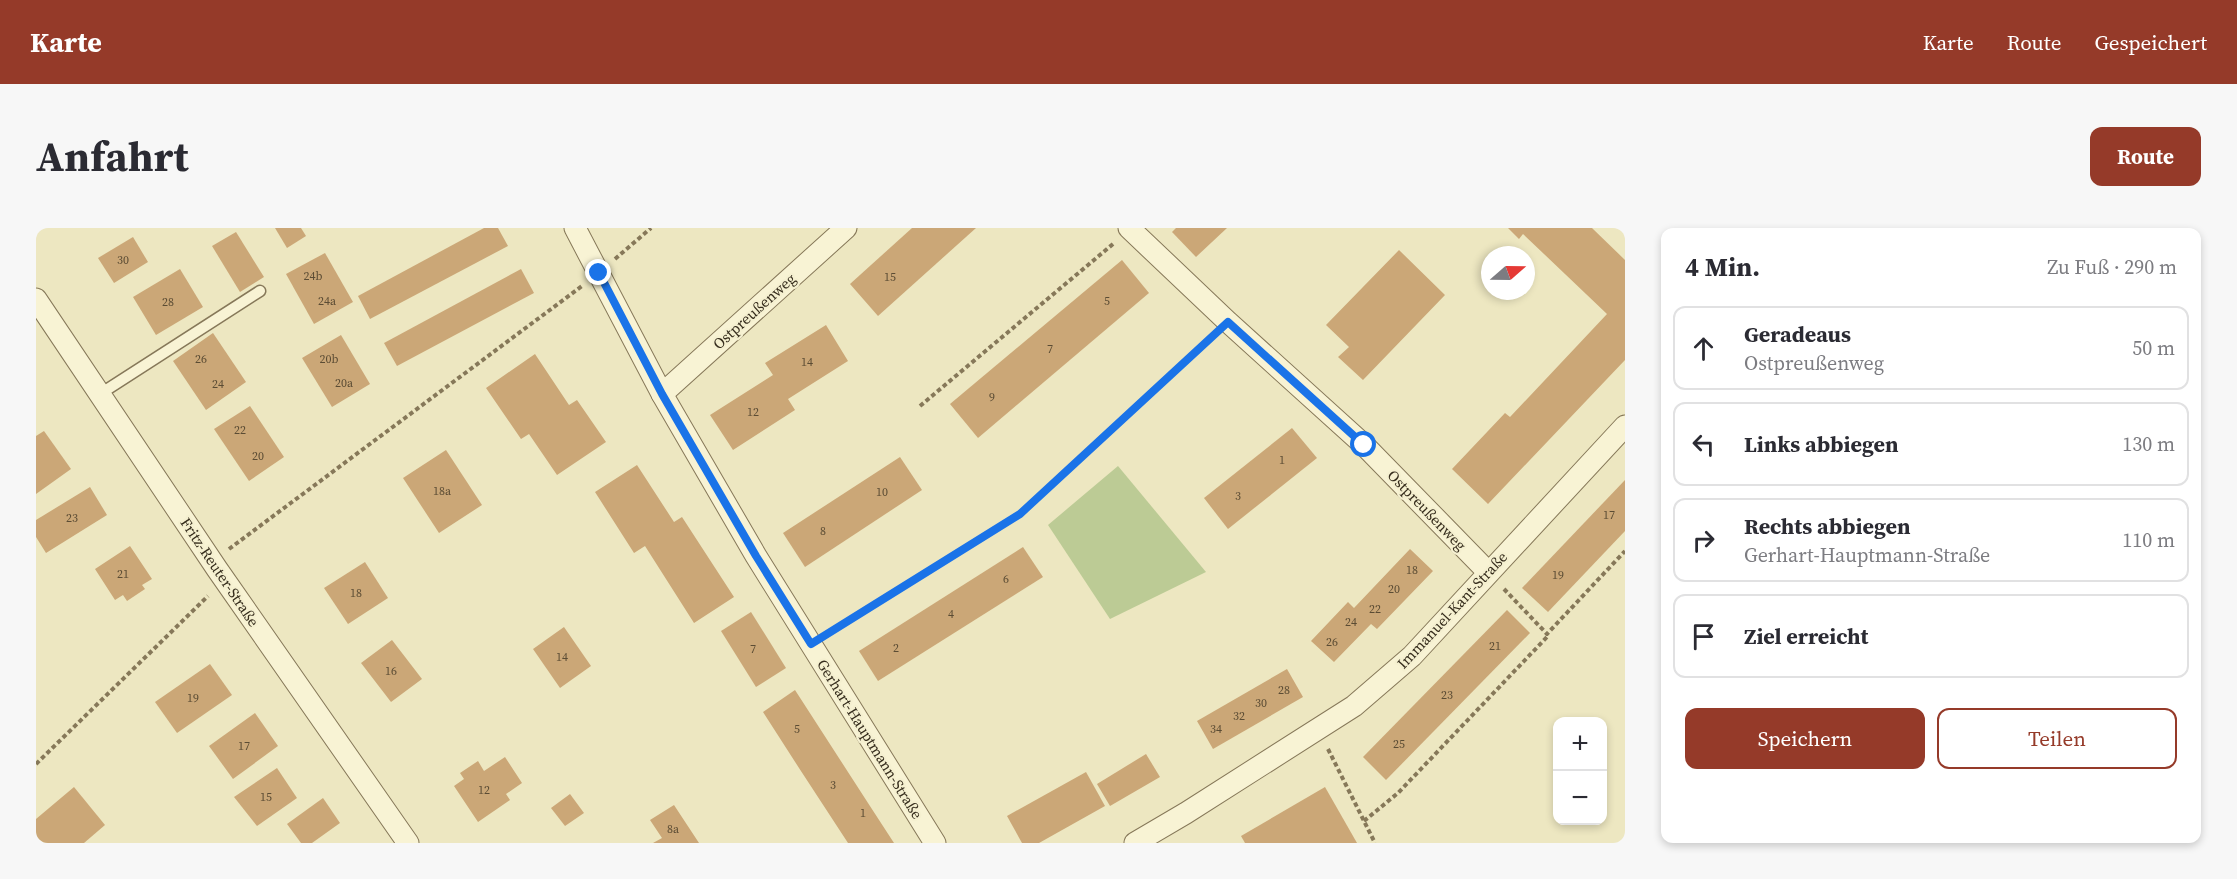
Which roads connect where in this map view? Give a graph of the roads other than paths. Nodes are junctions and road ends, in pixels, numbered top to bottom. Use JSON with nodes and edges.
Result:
{"nodes":[{"id":1,"x":575,"y":228,"type":"edge"},
{"id":2,"x":846,"y":228,"type":"edge"},
{"id":3,"x":1130,"y":229,"type":"edge"},
{"id":4,"x":260,"y":291,"type":"dead end"},
{"id":5,"x":36,"y":298,"type":"edge"},
{"id":6,"x":100,"y":394,"type":"junction"},
{"id":7,"x":662,"y":394,"type":"junction"},
{"id":8,"x":1625,"y":426,"type":"edge"},
{"id":9,"x":1488,"y":572,"type":"junction"},
{"id":10,"x":408,"y":843,"type":"edge"},
{"id":11,"x":935,"y":843,"type":"edge"},
{"id":12,"x":1135,"y":843,"type":"edge"}],
"edges":[{"from":1,"to":7,"type":"street","name":"Gerhart-Hauptmann-Straße"},
{"from":2,"to":7,"type":"street","name":"Ostpreußenweg"},
{"from":3,"to":9,"type":"street","name":"Ostpreußenweg"},
{"from":4,"to":6,"type":"lane"},
{"from":5,"to":6,"type":"street","name":"Fritz-Reuter-Straße"},
{"from":6,"to":10,"type":"street","name":"Fritz-Reuter-Straße"},
{"from":7,"to":11,"type":"street","name":"Gerhart-Hauptmann-Straße"},
{"from":8,"to":9,"type":"street","name":"Immanuel-Kant-Straße"},
{"from":9,"to":12,"type":"street","name":"Immanuel-Kant-Straße"}]}
